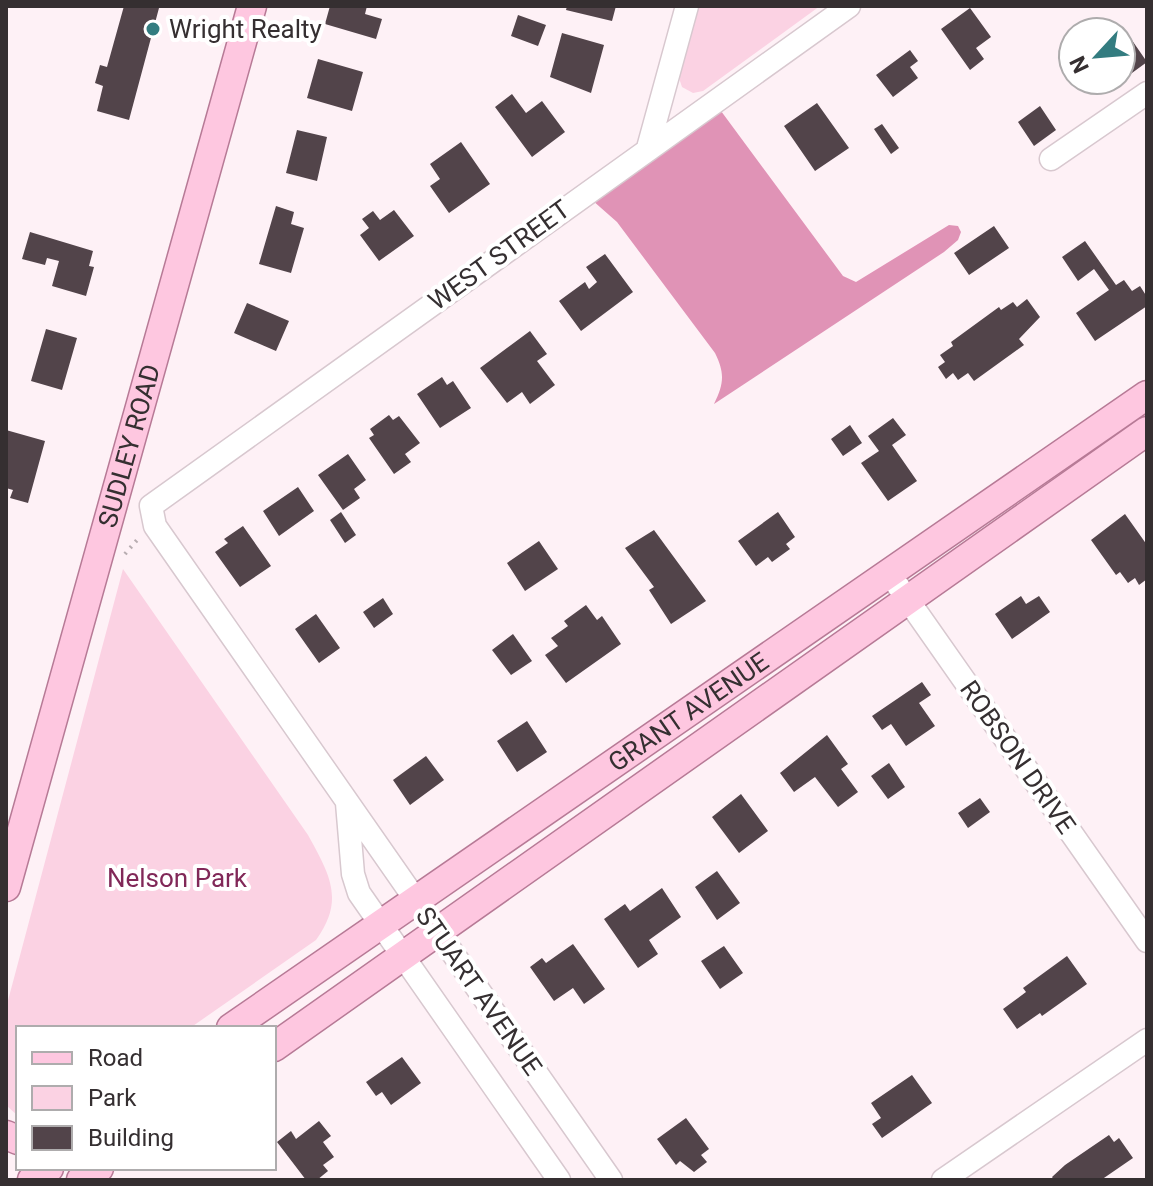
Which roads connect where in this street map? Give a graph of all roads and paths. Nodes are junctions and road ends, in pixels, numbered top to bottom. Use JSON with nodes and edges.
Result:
{"nodes":[{"id":1,"x":252,"y":6,"type":"edge"},
{"id":2,"x":687,"y":6,"type":"edge"},
{"id":3,"x":849,"y":6,"type":"edge"},
{"id":4,"x":1147,"y":93,"type":"edge"},
{"id":5,"x":648,"y":148,"type":"junction"},
{"id":6,"x":1051,"y":159,"type":"dead end"},
{"id":7,"x":1147,"y":395,"type":"edge"},
{"id":8,"x":1147,"y":431,"type":"edge"},
{"id":9,"x":151,"y":506,"type":"joint"},
{"id":10,"x":889,"y":573,"type":"junction"},
{"id":11,"x":908,"y":599,"type":"junction"},
{"id":12,"x":347,"y":802,"type":"junction"},
{"id":13,"x":6,"y":887,"type":"edge"},
{"id":14,"x":415,"y":899,"type":"junction"},
{"id":15,"x":380,"y":924,"type":"junction"},
{"id":16,"x":439,"y":933,"type":"junction"},
{"id":17,"x":1147,"y":941,"type":"edge"},
{"id":18,"x":403,"y":958,"type":"junction"},
{"id":19,"x":234,"y":1026,"type":"edge"},
{"id":20,"x":1147,"y":1040,"type":"edge"},
{"id":21,"x":276,"y":1046,"type":"edge"},
{"id":22,"x":559,"y":1180,"type":"edge"},
{"id":23,"x":611,"y":1180,"type":"edge"},
{"id":24,"x":943,"y":1180,"type":"edge"}],
"edges":[{"from":1,"to":13,"type":"main road","name":"SUDLEY ROAD"},
{"from":2,"to":5,"type":"street"},
{"from":3,"to":5,"type":"street","name":"WEST STREET"},
{"from":4,"to":6,"type":"street"},
{"from":5,"to":9,"type":"street","name":"WEST STREET"},
{"from":7,"to":10,"type":"main road","name":"GRANT AVENUE"},
{"from":8,"to":11,"type":"main road","name":"GRANT AVENUE"},
{"from":9,"to":12,"type":"street","name":"STUART AVENUE"},
{"from":10,"to":11,"type":"street","name":"ROBSON DRIVE"},
{"from":10,"to":14,"type":"main road","name":"GRANT AVENUE"},
{"from":11,"to":16,"type":"main road","name":"GRANT AVENUE"},
{"from":11,"to":17,"type":"street","name":"ROBSON DRIVE"},
{"from":12,"to":14,"type":"street","name":"STUART AVENUE"},
{"from":12,"to":15,"type":"street","name":"STUART AVENUE"},
{"from":14,"to":15,"type":"main road","name":"GRANT AVENUE"},
{"from":14,"to":16,"type":"street","name":"STUART AVENUE"},
{"from":15,"to":18,"type":"street","name":"STUART AVENUE"},
{"from":15,"to":19,"type":"main road","name":"GRANT AVENUE"},
{"from":16,"to":18,"type":"main road","name":"GRANT AVENUE"},
{"from":16,"to":23,"type":"street","name":"STUART AVENUE"},
{"from":18,"to":21,"type":"main road","name":"GRANT AVENUE"},
{"from":18,"to":22,"type":"street","name":"STUART AVENUE"},
{"from":20,"to":24,"type":"street"}]}
